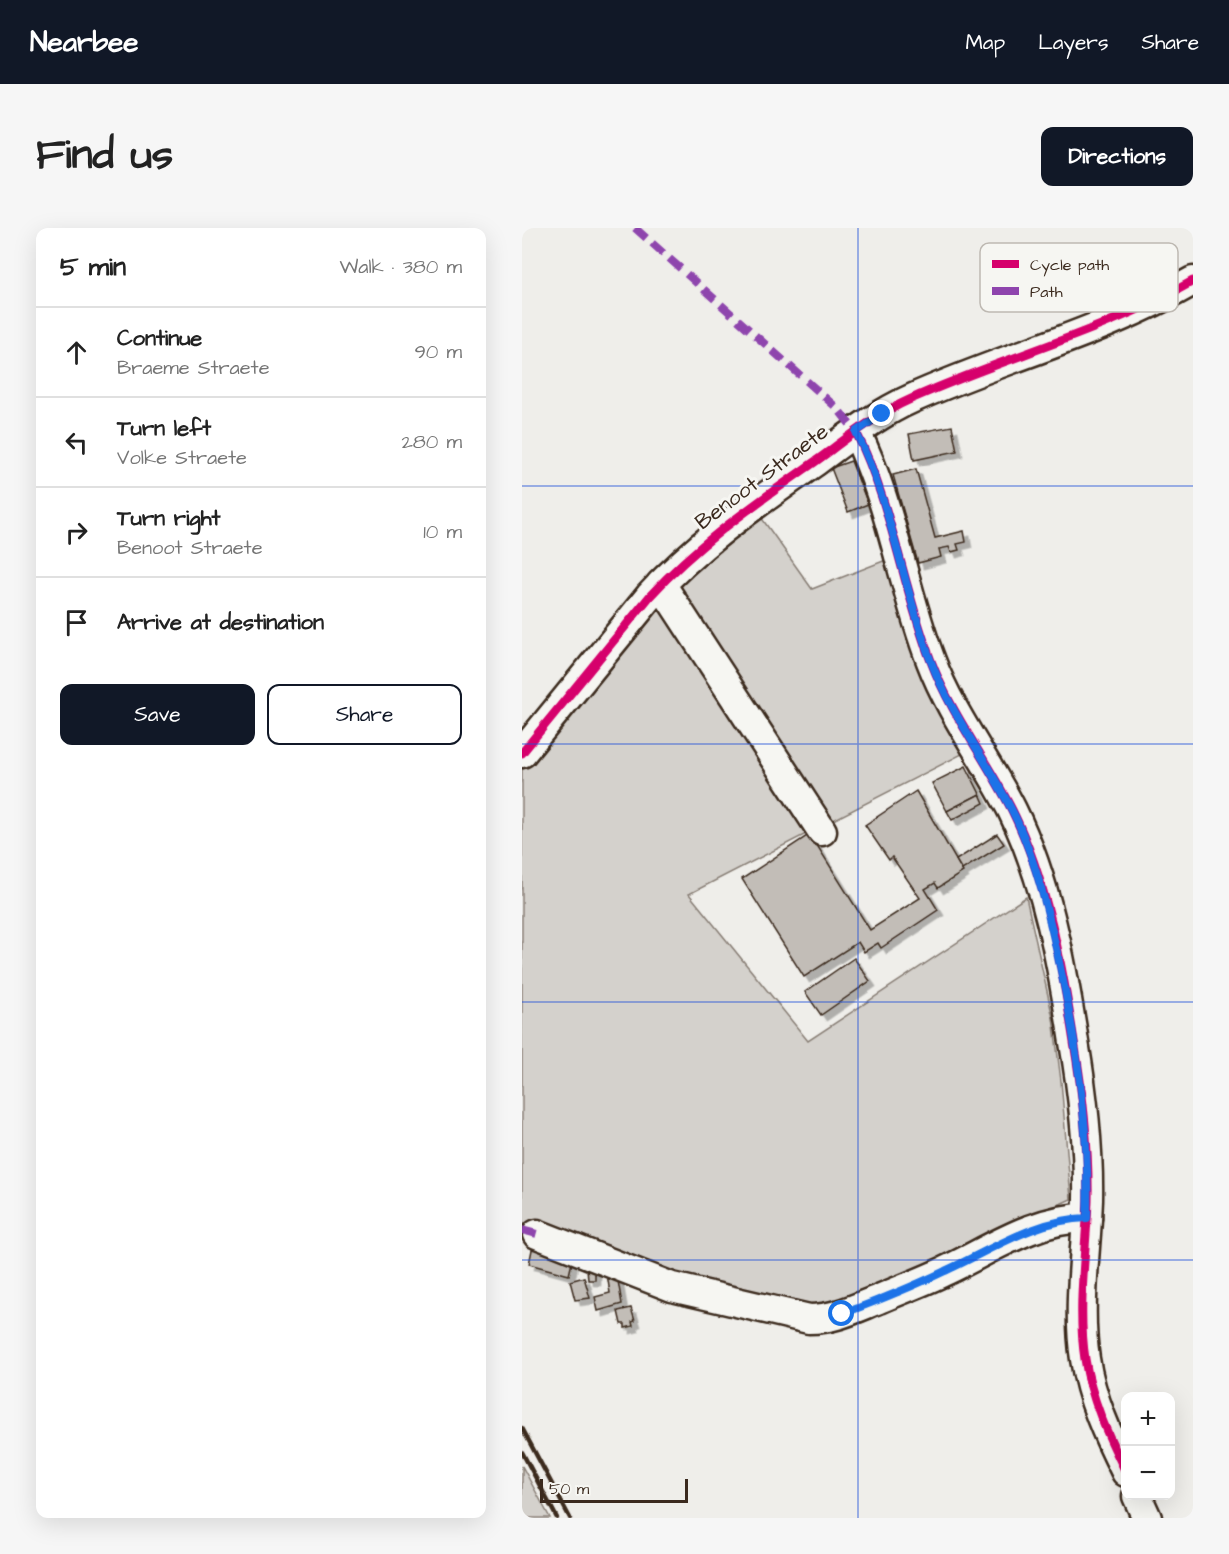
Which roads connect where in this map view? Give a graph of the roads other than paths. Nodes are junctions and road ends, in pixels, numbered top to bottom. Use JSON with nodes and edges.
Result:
{"nodes":[{"id":1,"x":1193,"y":281,"type":"edge"},
{"id":2,"x":1178,"y":288,"type":"edge"},
{"id":3,"x":1129,"y":312,"type":"edge"},
{"id":4,"x":856,"y":432,"type":"junction"},
{"id":5,"x":661,"y":584,"type":"junction"},
{"id":6,"x":522,"y":753,"type":"edge"},
{"id":7,"x":822,"y":831,"type":"dead end"},
{"id":8,"x":1087,"y":1218,"type":"junction"},
{"id":9,"x":537,"y":1234,"type":"dead end"},
{"id":10,"x":1121,"y":1463,"type":"edge"},
{"id":11,"x":1139,"y":1500,"type":"edge"},
{"id":12,"x":1147,"y":1518,"type":"edge"}],
"edges":[{"from":1,"to":2,"type":"street","name":"Benoot Straete"},
{"from":3,"to":4,"type":"street","name":"Benoot Straete"},
{"from":4,"to":5,"type":"street","name":"Benoot Straete"},
{"from":4,"to":8,"type":"street"},
{"from":5,"to":6,"type":"street","name":"Benoot Straete"},
{"from":5,"to":7,"type":"street"},
{"from":8,"to":9,"type":"street"},
{"from":8,"to":10,"type":"street"},
{"from":11,"to":12,"type":"street"}]}
